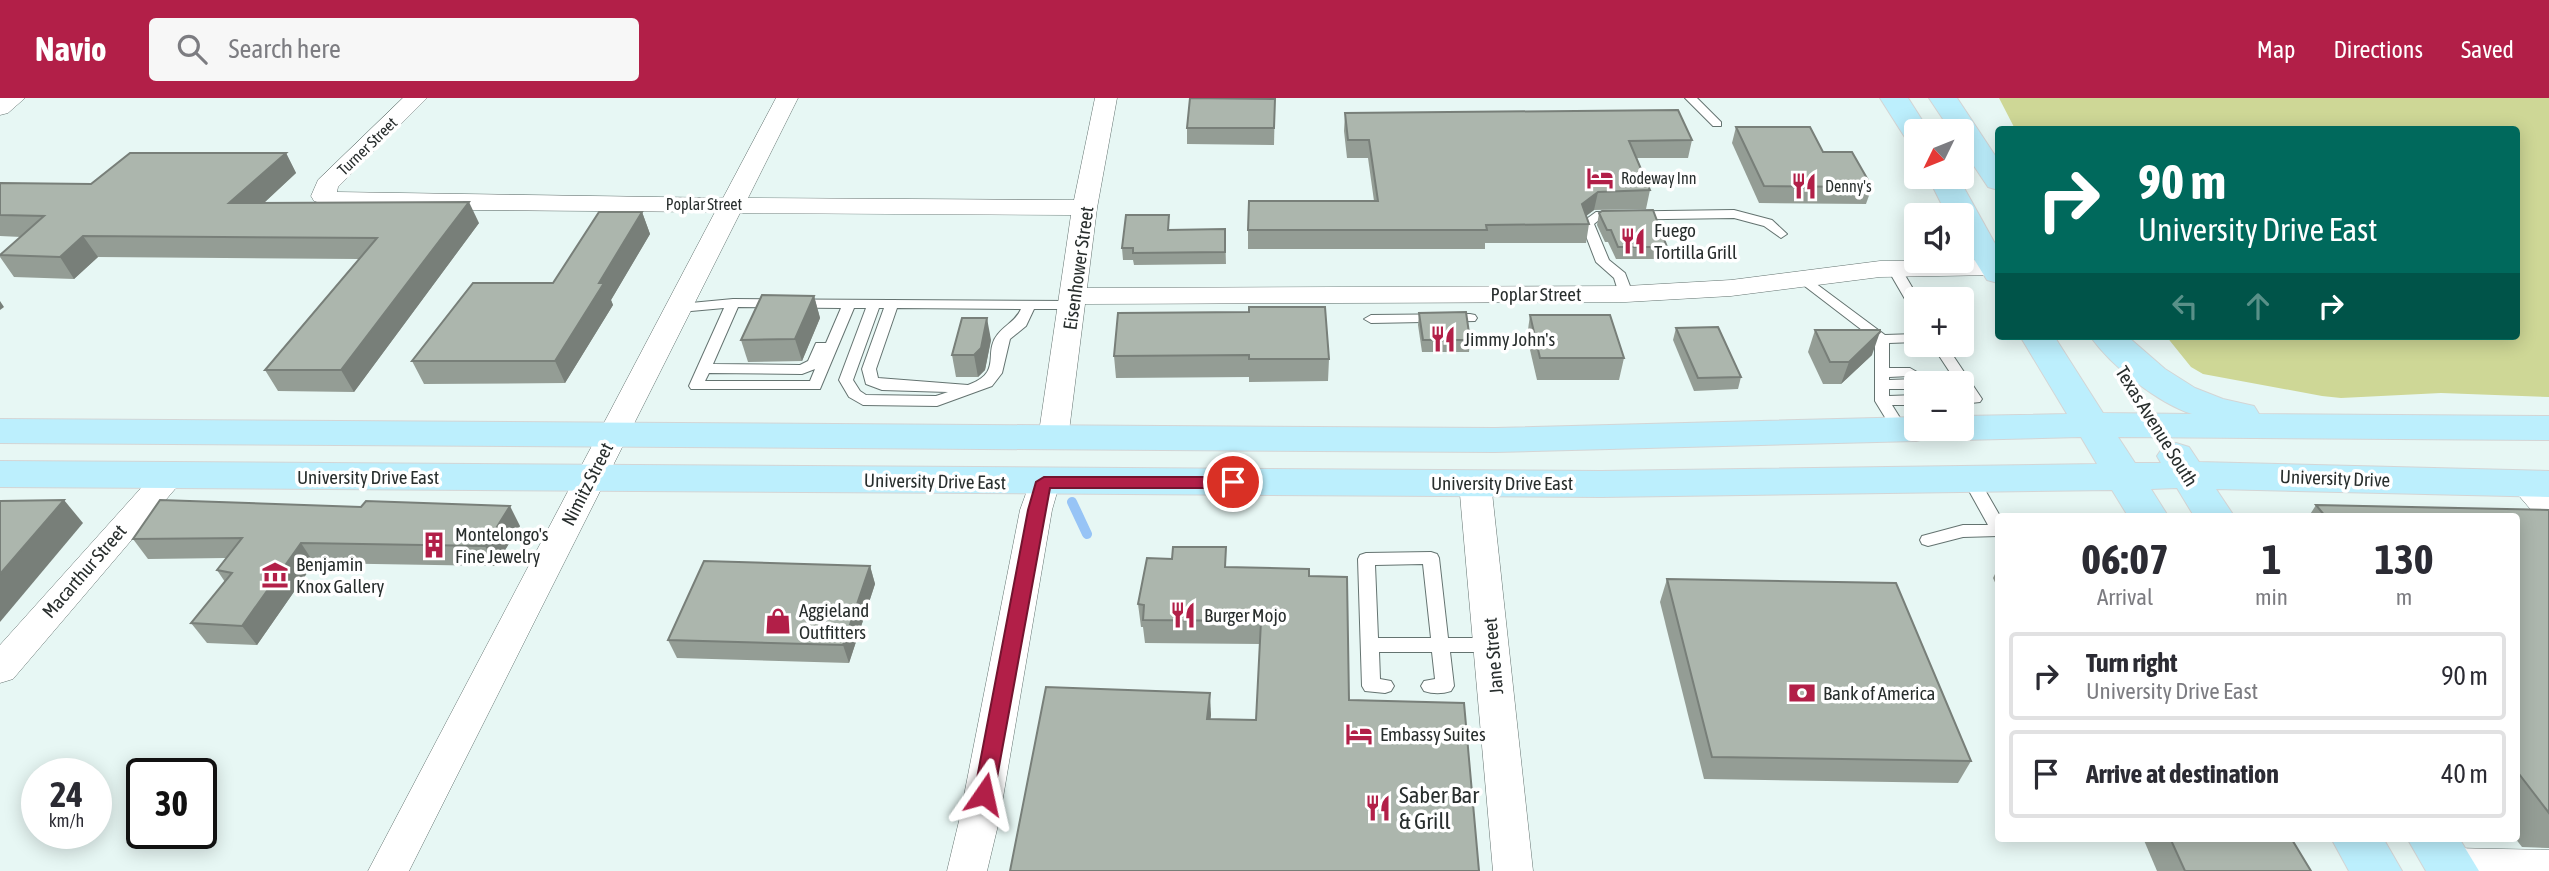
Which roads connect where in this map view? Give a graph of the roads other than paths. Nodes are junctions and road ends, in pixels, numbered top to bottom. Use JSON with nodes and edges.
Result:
{"nodes":[{"id":1,"x":14,"y":98,"type":"edge"},
{"id":2,"x":415,"y":98,"type":"edge"},
{"id":3,"x":787,"y":98,"type":"edge"},
{"id":4,"x":1106,"y":98,"type":"edge"},
{"id":5,"x":1691,"y":98,"type":"edge"},
{"id":6,"x":1883,"y":98,"type":"edge"},
{"id":7,"x":1895,"y":98,"type":"edge"},
{"id":8,"x":1943,"y":98,"type":"edge"},
{"id":9,"x":0,"y":108,"type":"edge"},
{"id":10,"x":1908,"y":119,"type":"edge"},
{"id":11,"x":1717,"y":124,"type":"dead end"},
{"id":12,"x":1995,"y":176,"type":"edge"},
{"id":13,"x":1949,"y":189,"type":"edge"},
{"id":14,"x":323,"y":197,"type":"joint"},
{"id":15,"x":732,"y":204,"type":"junction"},
{"id":16,"x":1085,"y":208,"type":"junction"},
{"id":17,"x":1780,"y":234,"type":"dead end"},
{"id":18,"x":1995,"y":267,"type":"edge"},
{"id":19,"x":1894,"y":268,"type":"junction"},
{"id":20,"x":1995,"y":270,"type":"edge"},
{"id":21,"x":1803,"y":278,"type":"junction"},
{"id":22,"x":1905,"y":287,"type":"edge"},
{"id":23,"x":1626,"y":294,"type":"junction"},
{"id":24,"x":1074,"y":300,"type":"junction"},
{"id":25,"x":733,"y":303,"type":"junction"},
{"id":26,"x":844,"y":304,"type":"junction"},
{"id":27,"x":874,"y":304,"type":"junction"},
{"id":28,"x":892,"y":304,"type":"junction"},
{"id":29,"x":1029,"y":305,"type":"junction"},
{"id":30,"x":680,"y":308,"type":"junction"},
{"id":31,"x":1470,"y":318,"type":"edge"},
{"id":32,"x":1371,"y":319,"type":"dead end"},
{"id":33,"x":1882,"y":338,"type":"junction"},
{"id":34,"x":1904,"y":338,"type":"edge"},
{"id":35,"x":2039,"y":340,"type":"edge"},
{"id":36,"x":2103,"y":340,"type":"edge"},
{"id":37,"x":2111,"y":340,"type":"edge"},
{"id":38,"x":704,"y":368,"type":"junction"},
{"id":39,"x":977,"y":388,"type":"junction"},
{"id":40,"x":1896,"y":403,"type":"edge"},
{"id":41,"x":2091,"y":425,"type":"junction"},
{"id":42,"x":2158,"y":426,"type":"junction"},
{"id":43,"x":1974,"y":428,"type":"edge"},
{"id":44,"x":2340,"y":428,"type":"junction"},
{"id":45,"x":2549,"y":429,"type":"edge"},
{"id":46,"x":0,"y":431,"type":"edge"},
{"id":47,"x":149,"y":433,"type":"junction"},
{"id":48,"x":612,"y":435,"type":"junction"},
{"id":49,"x":1053,"y":439,"type":"junction"},
{"id":50,"x":0,"y":463,"type":"edge"},
{"id":51,"x":0,"y":474,"type":"edge"},
{"id":52,"x":170,"y":475,"type":"junction"},
{"id":53,"x":2121,"y":475,"type":"junction"},
{"id":54,"x":2186,"y":475,"type":"junction"},
{"id":55,"x":590,"y":477,"type":"junction"},
{"id":56,"x":1971,"y":480,"type":"junction"},
{"id":57,"x":1044,"y":482,"type":"junction"},
{"id":58,"x":1475,"y":482,"type":"junction"},
{"id":59,"x":2541,"y":492,"type":"edge"},
{"id":60,"x":2146,"y":513,"type":"edge"},
{"id":61,"x":2212,"y":513,"type":"edge"},
{"id":62,"x":1995,"y":524,"type":"edge"},
{"id":63,"x":1995,"y":529,"type":"edge"},
{"id":64,"x":1928,"y":540,"type":"dead end"},
{"id":65,"x":1369,"y":645,"type":"junction"},
{"id":66,"x":1440,"y":645,"type":"junction"},
{"id":67,"x":1492,"y":645,"type":"junction"},
{"id":68,"x":0,"y":669,"type":"edge"},
{"id":69,"x":1385,"y":686,"type":"dead end"},
{"id":70,"x":1430,"y":686,"type":"dead end"},
{"id":71,"x":2359,"y":842,"type":"edge"},
{"id":72,"x":2445,"y":858,"type":"edge"},
{"id":73,"x":2549,"y":868,"type":"edge"},
{"id":74,"x":388,"y":871,"type":"edge"},
{"id":75,"x":967,"y":871,"type":"edge"},
{"id":76,"x":1513,"y":871,"type":"edge"},
{"id":77,"x":2377,"y":871,"type":"edge"}],
"edges":[{"from":1,"to":9,"type":"street"},
{"from":2,"to":14,"type":"street","name":"Turner Street"},
{"from":3,"to":15,"type":"street","name":"Nimitz Street"},
{"from":4,"to":16,"type":"street","name":"Eisenhower Street"},
{"from":5,"to":11,"type":"lane"},
{"from":6,"to":7,"type":"street"},
{"from":7,"to":10,"type":"main road"},
{"from":8,"to":12,"type":"main road"},
{"from":13,"to":18,"type":"main road"},
{"from":14,"to":15,"type":"street","name":"Poplar Street"},
{"from":15,"to":16,"type":"street","name":"Poplar Street"},
{"from":15,"to":30,"type":"street","name":"Nimitz Street"},
{"from":16,"to":24,"type":"street","name":"Eisenhower Street"},
{"from":17,"to":23,"type":"lane"},
{"from":19,"to":20,"type":"street","name":"Poplar Street"},
{"from":19,"to":21,"type":"street","name":"Poplar Street"},
{"from":19,"to":22,"type":"lane"},
{"from":21,"to":23,"type":"street","name":"Poplar Street"},
{"from":21,"to":33,"type":"lane"},
{"from":23,"to":24,"type":"street","name":"Poplar Street"},
{"from":24,"to":29,"type":"lane"},
{"from":24,"to":49,"type":"street","name":"Eisenhower Street"},
{"from":25,"to":26,"type":"lane"},
{"from":25,"to":30,"type":"lane"},
{"from":25,"to":38,"type":"lane"},
{"from":26,"to":27,"type":"lane"},
{"from":26,"to":38,"type":"lane"},
{"from":26,"to":38,"type":"lane"},
{"from":27,"to":28,"type":"lane"},
{"from":27,"to":39,"type":"lane"},
{"from":28,"to":29,"type":"lane"},
{"from":28,"to":39,"type":"lane"},
{"from":29,"to":39,"type":"lane"},
{"from":30,"to":48,"type":"street","name":"Nimitz Street"},
{"from":31,"to":32,"type":"lane"},
{"from":33,"to":34,"type":"lane"},
{"from":33,"to":40,"type":"lane"},
{"from":35,"to":41,"type":"main road"},
{"from":36,"to":42,"type":"main road","name":"Texas Avenue South"},
{"from":37,"to":44,"type":"main road"},
{"from":40,"to":49,"type":"main road"},
{"from":41,"to":42,"type":"main road"},
{"from":41,"to":43,"type":"main road"},
{"from":41,"to":53,"type":"main road"},
{"from":42,"to":44,"type":"main road"},
{"from":42,"to":54,"type":"main road","name":"Texas Avenue South"},
{"from":44,"to":45,"type":"main road"},
{"from":46,"to":47,"type":"main road"},
{"from":47,"to":48,"type":"main road"},
{"from":47,"to":50,"type":"main road"},
{"from":48,"to":49,"type":"main road"},
{"from":48,"to":55,"type":"street","name":"Nimitz Street"},
{"from":51,"to":52,"type":"main road","name":"University Drive East"},
{"from":52,"to":55,"type":"main road","name":"University Drive East"},
{"from":52,"to":68,"type":"street","name":"Macarthur Street"},
{"from":53,"to":54,"type":"main road","name":"University Drive"},
{"from":53,"to":56,"type":"main road","name":"University Drive East"},
{"from":53,"to":60,"type":"main road"},
{"from":54,"to":59,"type":"main road","name":"University Drive"},
{"from":54,"to":61,"type":"main road","name":"Texas Avenue South"},
{"from":55,"to":57,"type":"main road","name":"University Drive East"},
{"from":55,"to":74,"type":"street","name":"Nimitz Street"},
{"from":56,"to":58,"type":"main road","name":"University Drive East"},
{"from":56,"to":62,"type":"lane"},
{"from":57,"to":58,"type":"main road","name":"University Drive East"},
{"from":57,"to":75,"type":"street"},
{"from":58,"to":67,"type":"street","name":"Jane Street"},
{"from":63,"to":64,"type":"lane"},
{"from":65,"to":66,"type":"lane"},
{"from":65,"to":66,"type":"lane"},
{"from":65,"to":69,"type":"lane"},
{"from":66,"to":67,"type":"lane"},
{"from":66,"to":70,"type":"lane"},
{"from":67,"to":76,"type":"street","name":"Jane Street"},
{"from":71,"to":77,"type":"main road"},
{"from":72,"to":73,"type":"street"}]}
